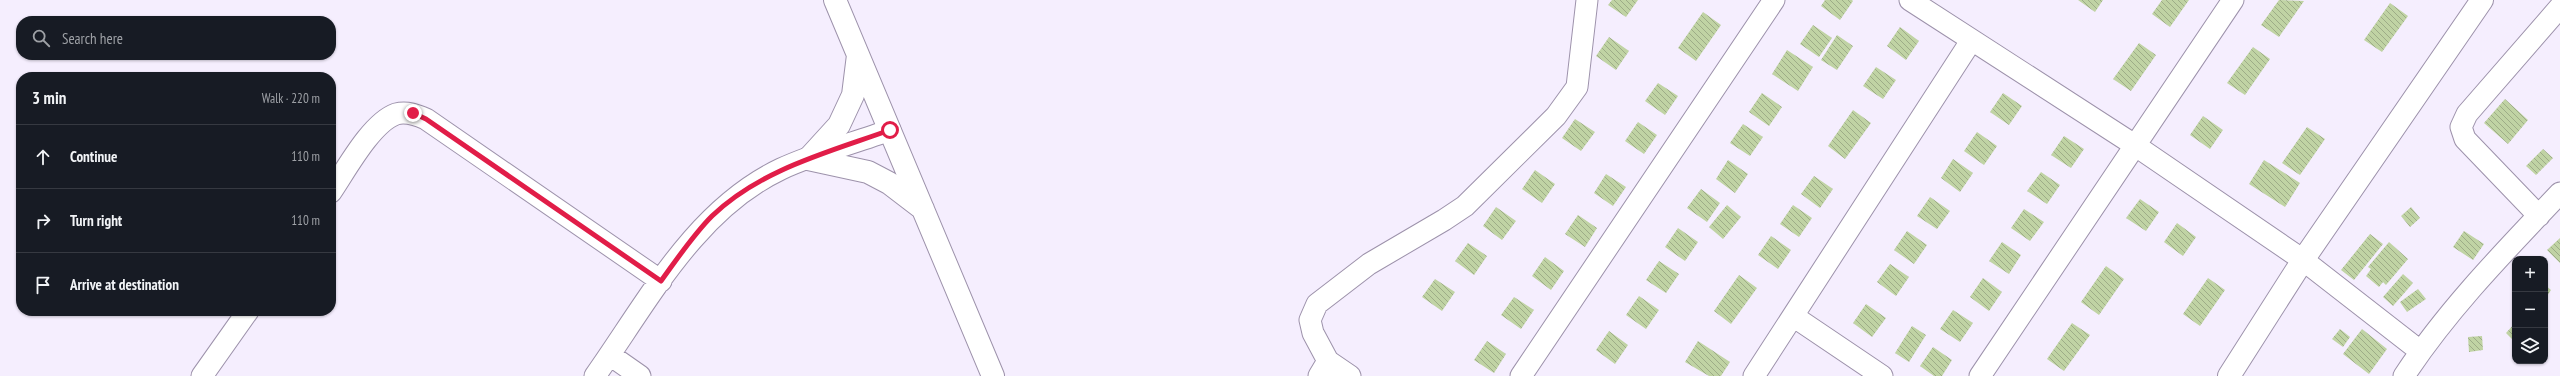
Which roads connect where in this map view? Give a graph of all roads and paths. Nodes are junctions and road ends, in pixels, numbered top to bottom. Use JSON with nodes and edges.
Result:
{"nodes":[{"id":1,"x":835,"y":0,"type":"edge"},
{"id":2,"x":1587,"y":0,"type":"edge"},
{"id":3,"x":1774,"y":0,"type":"edge"},
{"id":4,"x":1910,"y":0,"type":"edge"},
{"id":5,"x":2233,"y":0,"type":"edge"},
{"id":6,"x":2482,"y":0,"type":"edge"},
{"id":7,"x":2560,"y":7,"type":"edge"},
{"id":8,"x":1971,"y":41,"type":"junction"},
{"id":9,"x":858,"y":56,"type":"junction"},
{"id":10,"x":890,"y":130,"type":"junction"},
{"id":11,"x":2136,"y":146,"type":"junction"},
{"id":12,"x":808,"y":159,"type":"junction"},
{"id":13,"x":336,"y":185,"type":"edge"},
{"id":14,"x":2560,"y":193,"type":"edge"},
{"id":15,"x":923,"y":209,"type":"junction"},
{"id":16,"x":2539,"y":216,"type":"junction"},
{"id":17,"x":2303,"y":260,"type":"junction"},
{"id":18,"x":661,"y":281,"type":"junction"},
{"id":19,"x":244,"y":316,"type":"edge"},
{"id":20,"x":1793,"y":316,"type":"junction"},
{"id":21,"x":2420,"y":351,"type":"junction"},
{"id":22,"x":610,"y":355,"type":"junction"},
{"id":23,"x":1323,"y":369,"type":"edge"},
{"id":24,"x":202,"y":376,"type":"edge"},
{"id":25,"x":595,"y":376,"type":"edge"},
{"id":26,"x":640,"y":376,"type":"edge"},
{"id":27,"x":993,"y":376,"type":"edge"},
{"id":28,"x":1350,"y":376,"type":"edge"},
{"id":29,"x":1521,"y":376,"type":"edge"},
{"id":30,"x":1754,"y":376,"type":"edge"},
{"id":31,"x":1882,"y":376,"type":"edge"},
{"id":32,"x":1980,"y":376,"type":"edge"},
{"id":33,"x":2229,"y":376,"type":"edge"},
{"id":34,"x":2404,"y":376,"type":"edge"}],
"edges":[{"from":1,"to":9,"type":"street"},
{"from":2,"to":23,"type":"street"},
{"from":3,"to":29,"type":"street"},
{"from":4,"to":8,"type":"street"},
{"from":5,"to":11,"type":"street"},
{"from":6,"to":17,"type":"street"},
{"from":7,"to":16,"type":"street"},
{"from":8,"to":11,"type":"street"},
{"from":8,"to":20,"type":"street"},
{"from":9,"to":10,"type":"street"},
{"from":9,"to":12,"type":"street"},
{"from":10,"to":12,"type":"street"},
{"from":10,"to":15,"type":"street"},
{"from":11,"to":17,"type":"street"},
{"from":11,"to":32,"type":"street"},
{"from":12,"to":15,"type":"street"},
{"from":12,"to":18,"type":"street"},
{"from":13,"to":18,"type":"street"},
{"from":14,"to":16,"type":"street"},
{"from":15,"to":27,"type":"street"},
{"from":16,"to":21,"type":"street"},
{"from":17,"to":21,"type":"street"},
{"from":17,"to":33,"type":"street"},
{"from":18,"to":22,"type":"street"},
{"from":19,"to":24,"type":"street"},
{"from":20,"to":30,"type":"street"},
{"from":20,"to":31,"type":"street"},
{"from":21,"to":34,"type":"street"},
{"from":22,"to":25,"type":"street"},
{"from":22,"to":26,"type":"street"},
{"from":23,"to":28,"type":"street"}]}
